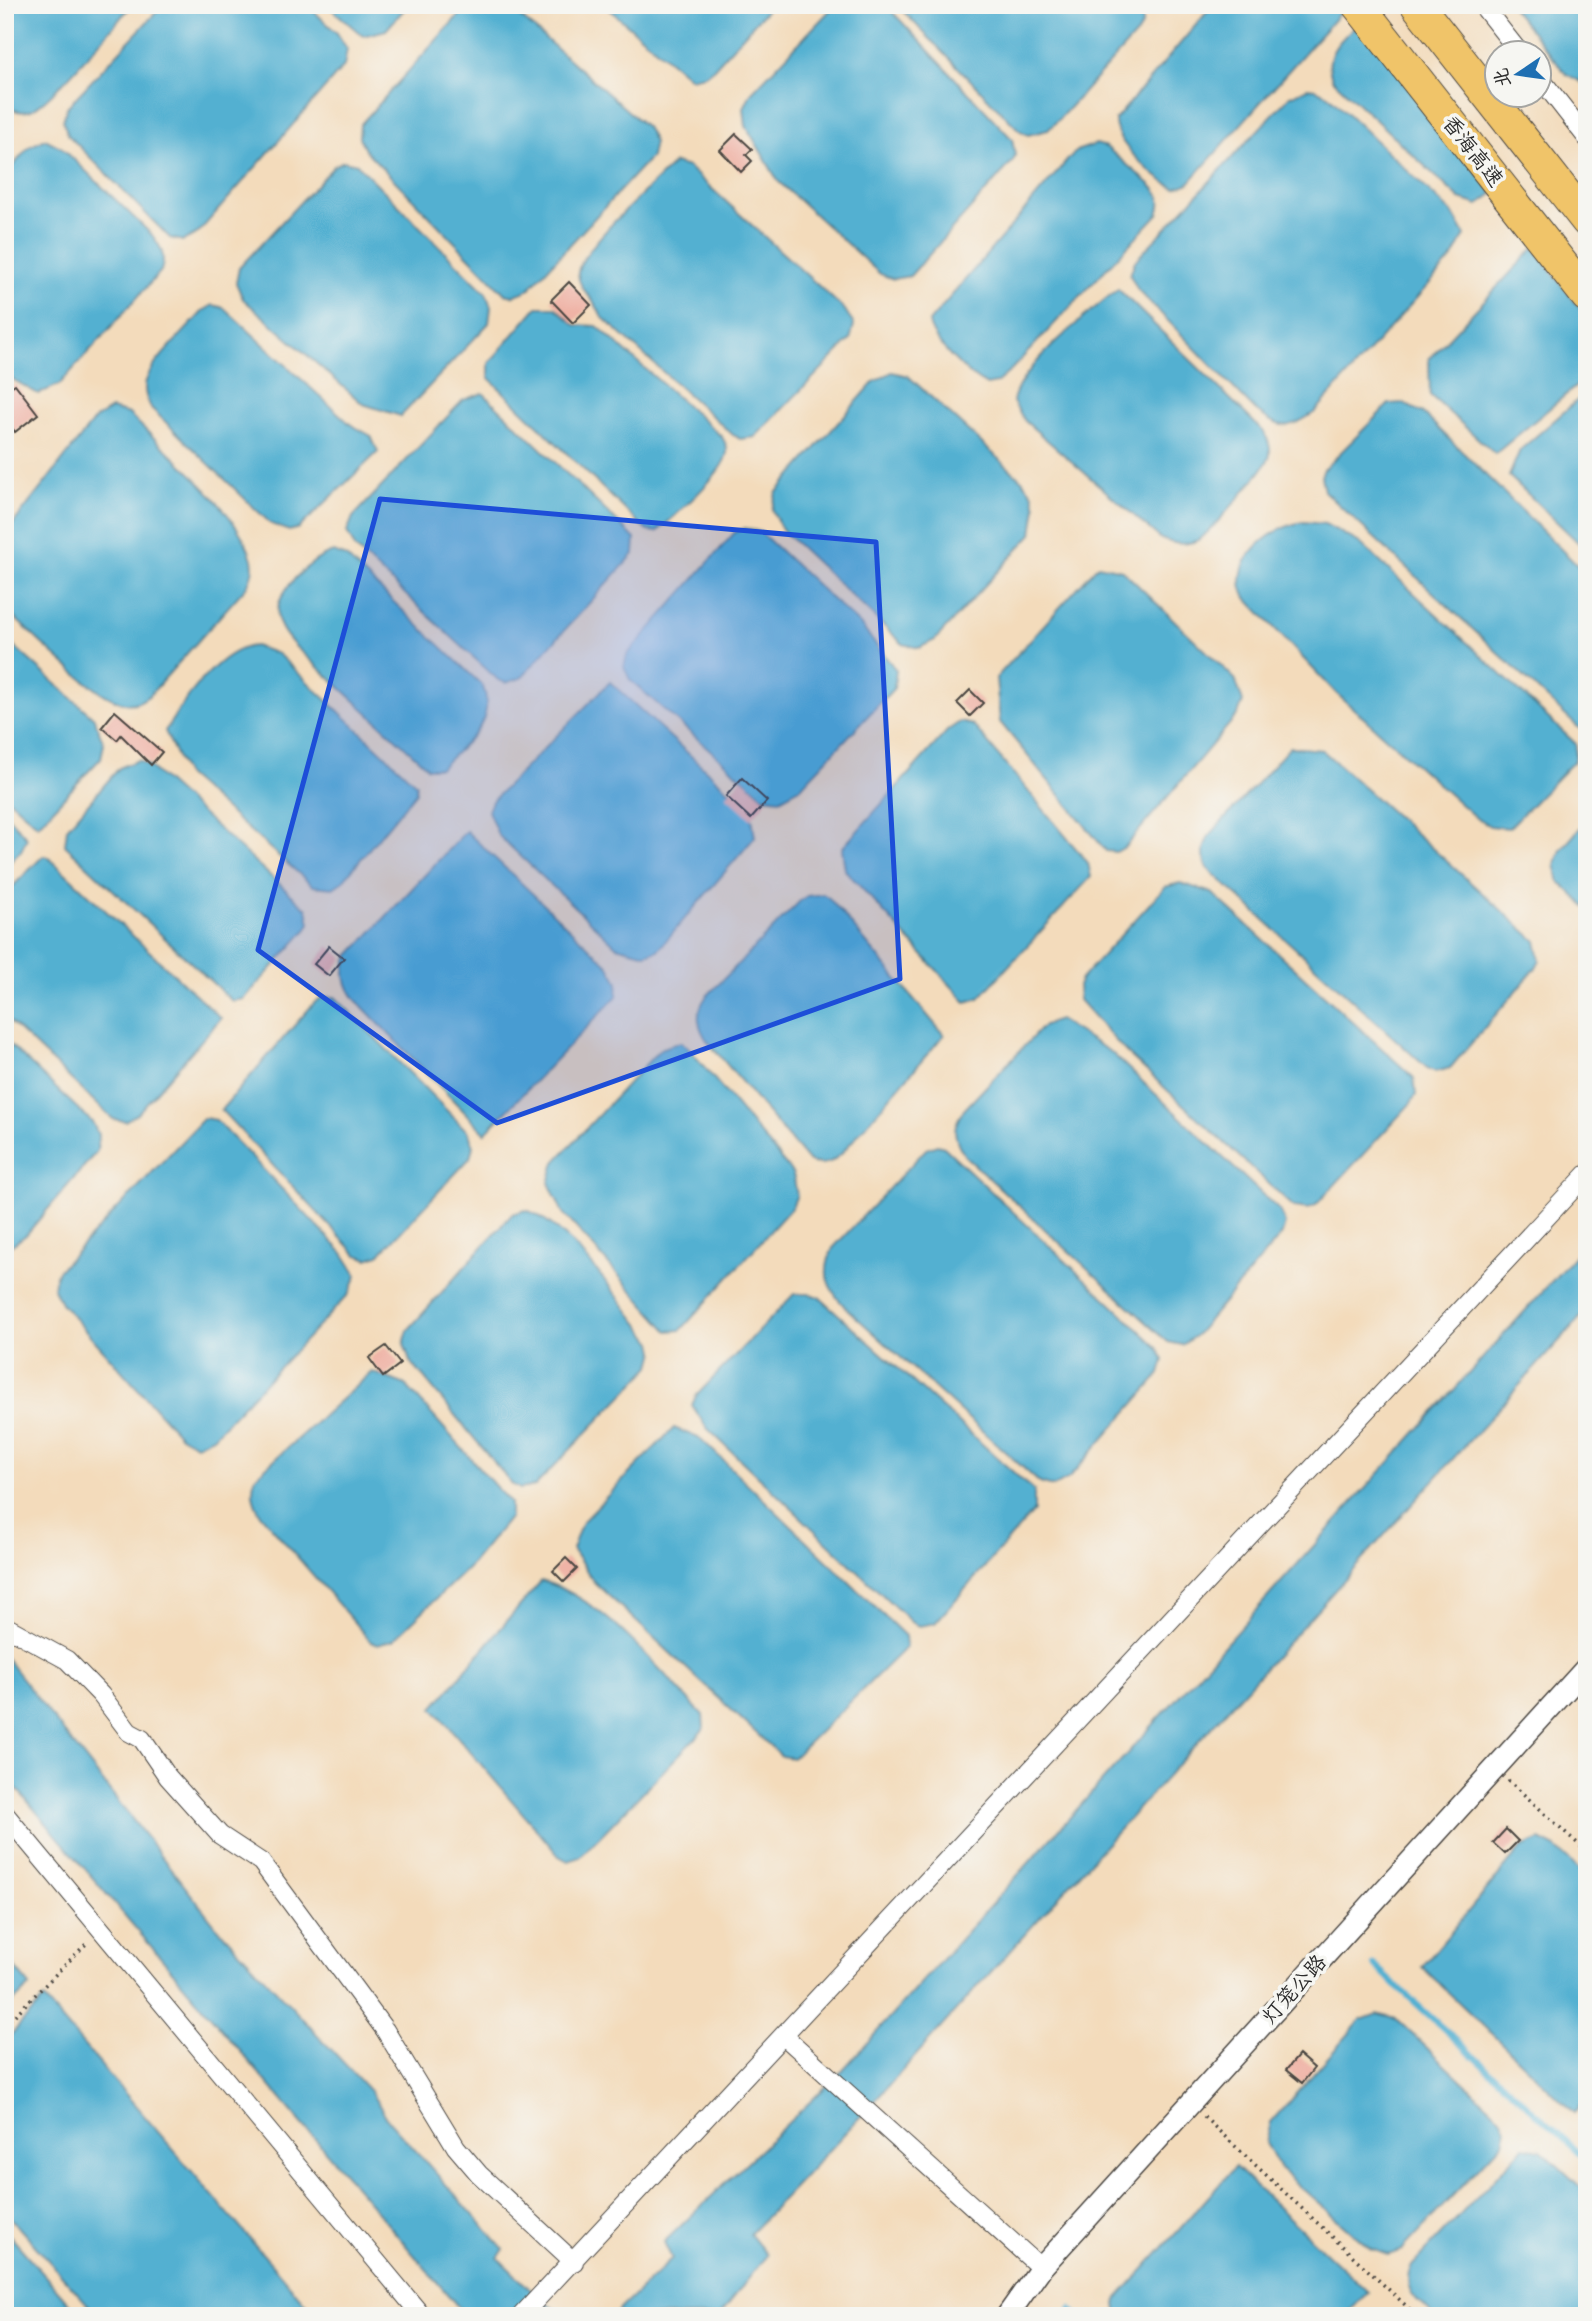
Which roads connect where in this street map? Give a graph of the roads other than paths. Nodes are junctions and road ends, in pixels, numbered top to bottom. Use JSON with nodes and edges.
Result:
{"nodes":[{"id":1,"x":1358,"y":5,"type":"edge"},
{"id":2,"x":1417,"y":5,"type":"edge"},
{"id":3,"x":1482,"y":5,"type":"edge"},
{"id":4,"x":1508,"y":38,"type":"edge"},
{"id":5,"x":1554,"y":97,"type":"edge"},
{"id":6,"x":1587,"y":138,"type":"edge"},
{"id":7,"x":1587,"y":221,"type":"edge"},
{"id":8,"x":1587,"y":296,"type":"edge"},
{"id":9,"x":1587,"y":1174,"type":"edge"},
{"id":10,"x":5,"y":1626,"type":"edge"},
{"id":11,"x":1587,"y":1667,"type":"edge"},
{"id":12,"x":5,"y":1814,"type":"edge"},
{"id":13,"x":784,"y":2036,"type":"junction"},
{"id":14,"x":574,"y":2262,"type":"junction"},
{"id":15,"x":1041,"y":2268,"type":"junction"},
{"id":16,"x":422,"y":2316,"type":"edge"},
{"id":17,"x":521,"y":2316,"type":"edge"},
{"id":18,"x":1007,"y":2316,"type":"edge"}],
"edges":[{"from":1,"to":8,"type":"highway","name":"香海高速"},
{"from":2,"to":7,"type":"highway"},
{"from":3,"to":4,"type":"street"},
{"from":5,"to":6,"type":"street"},
{"from":9,"to":13,"type":"street"},
{"from":10,"to":14,"type":"street"},
{"from":11,"to":15,"type":"street","name":"灯笼公路"},
{"from":12,"to":16,"type":"street"},
{"from":13,"to":14,"type":"street"},
{"from":13,"to":15,"type":"street"},
{"from":14,"to":17,"type":"street"},
{"from":15,"to":18,"type":"street","name":"灯笼公路"}]}
